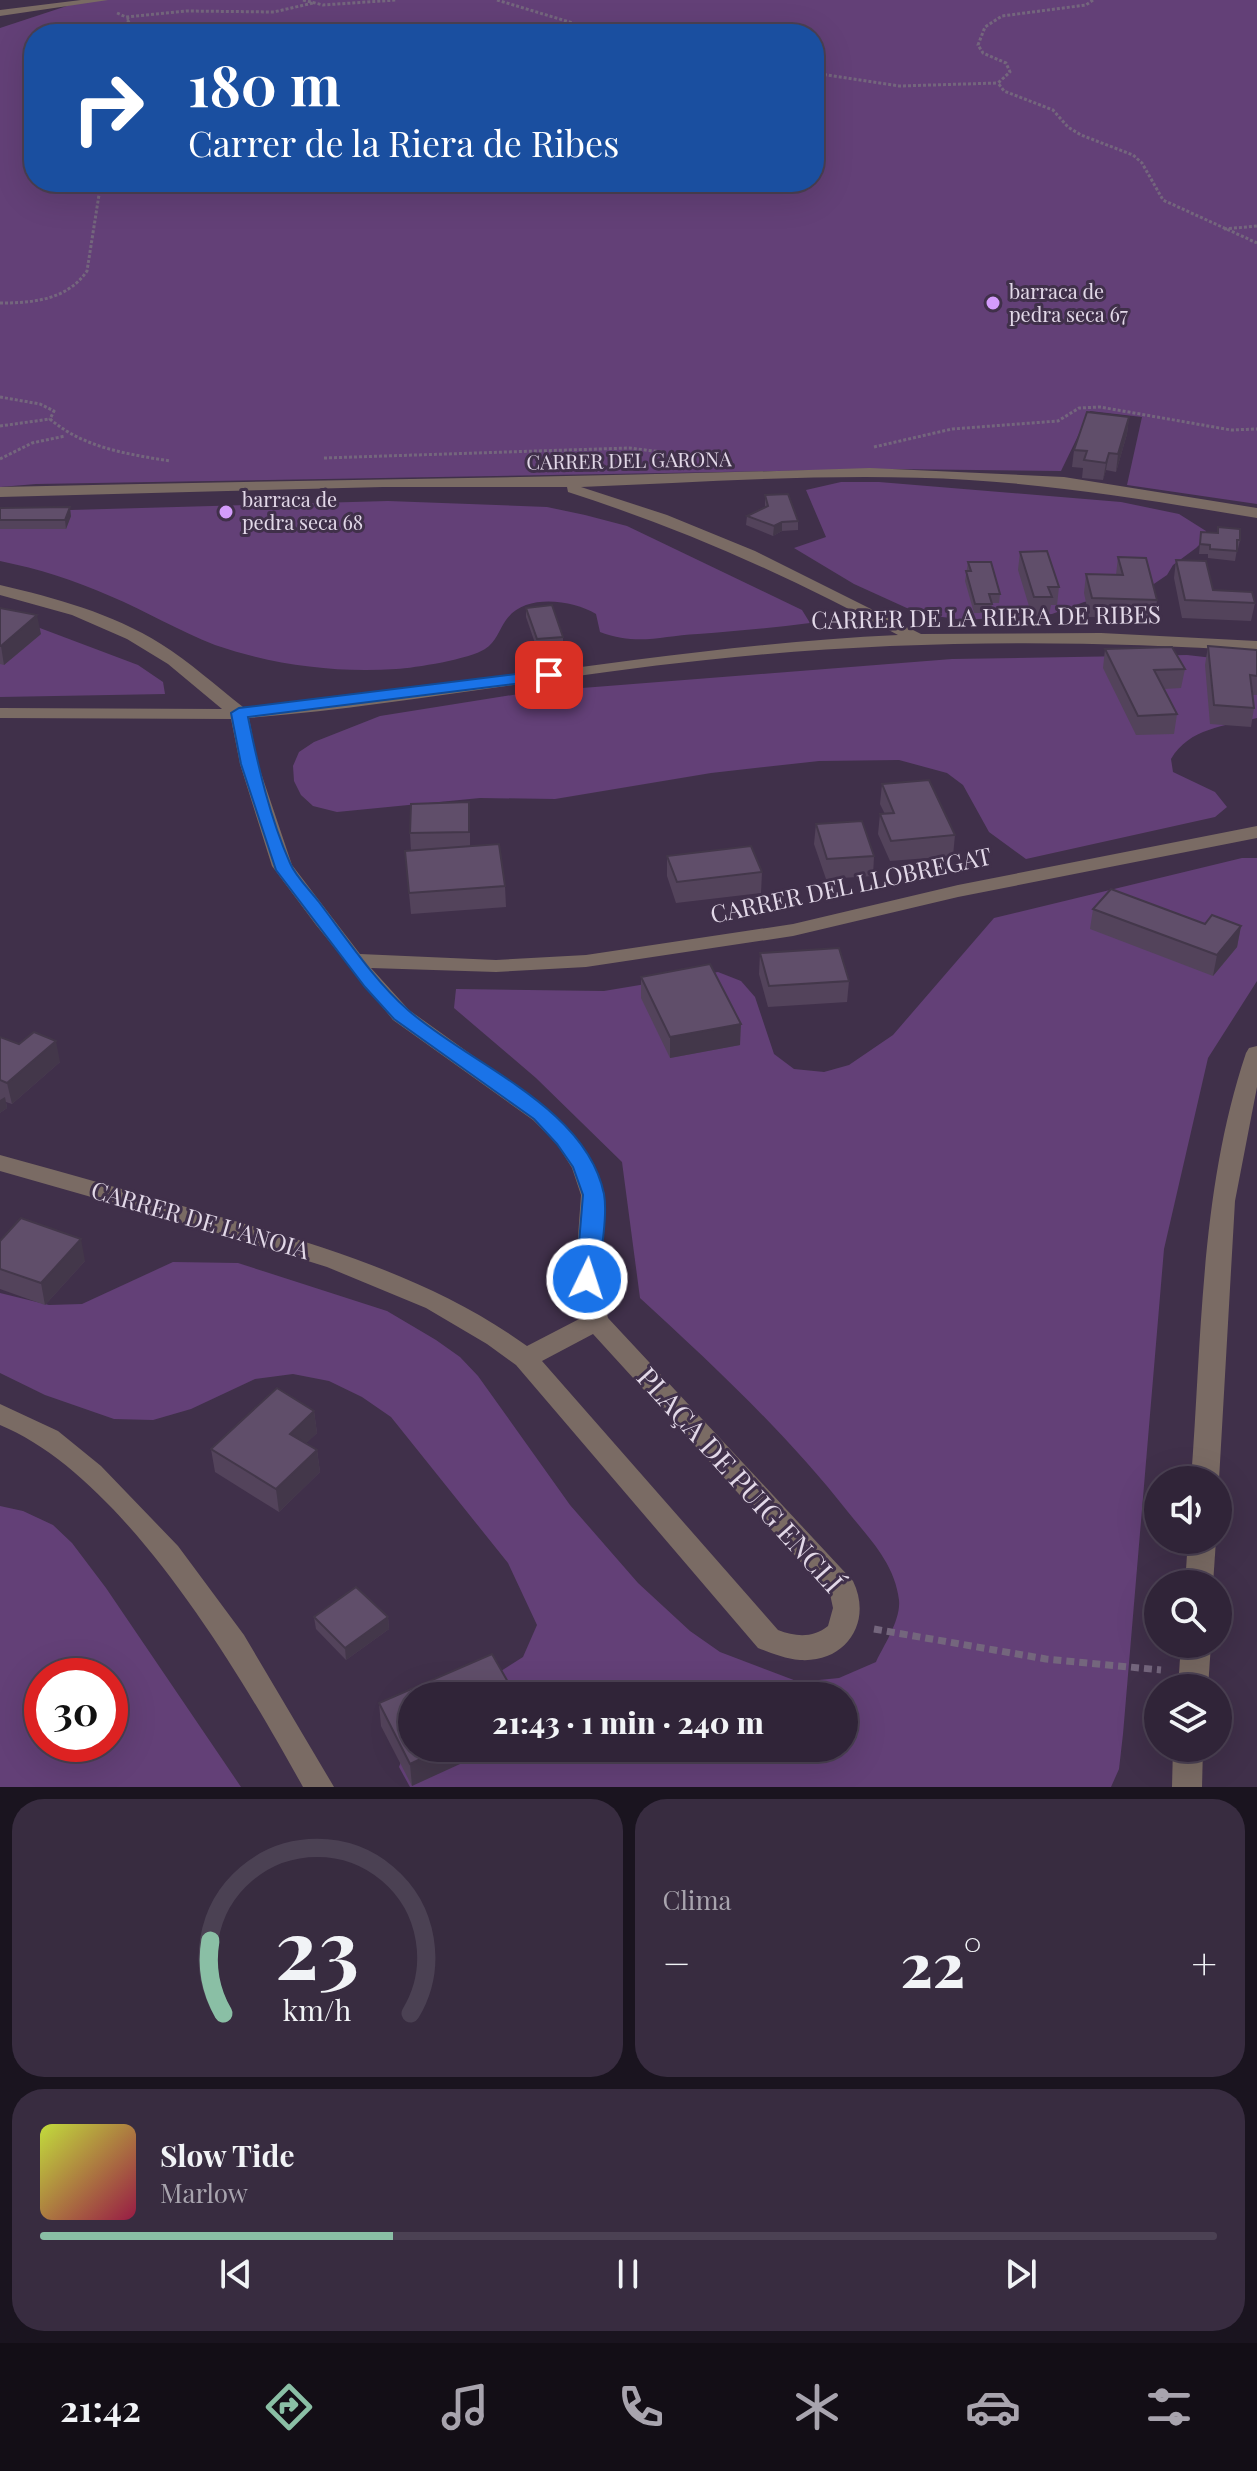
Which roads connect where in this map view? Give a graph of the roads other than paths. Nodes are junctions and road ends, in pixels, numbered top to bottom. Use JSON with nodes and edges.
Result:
{"nodes":[{"id":1,"x":103,"y":0,"type":"edge"},
{"id":2,"x":0,"y":13,"type":"edge"},
{"id":3,"x":553,"y":483,"type":"junction"},
{"id":4,"x":0,"y":492,"type":"edge"},
{"id":5,"x":1257,"y":513,"type":"edge"},
{"id":6,"x":0,"y":590,"type":"edge"},
{"id":7,"x":917,"y":639,"type":"junction"},
{"id":8,"x":1257,"y":646,"type":"edge"},
{"id":9,"x":0,"y":713,"type":"edge"},
{"id":10,"x":239,"y":713,"type":"junction"},
{"id":11,"x":1257,"y":832,"type":"edge"},
{"id":12,"x":356,"y":960,"type":"junction"},
{"id":13,"x":1257,"y":1053,"type":"edge"},
{"id":14,"x":0,"y":1163,"type":"edge"},
{"id":15,"x":596,"y":1321,"type":"junction"},
{"id":16,"x":525,"y":1358,"type":"junction"},
{"id":17,"x":0,"y":1414,"type":"edge"},
{"id":18,"x":1206,"y":1466,"type":"edge"},
{"id":19,"x":1188,"y":1762,"type":"edge"},
{"id":20,"x":319,"y":1787,"type":"edge"},
{"id":21,"x":1187,"y":1787,"type":"edge"}],
"edges":[{"from":1,"to":2,"type":"street"},
{"from":3,"to":4,"type":"street","name":"CARRER DEL GARONA"},
{"from":3,"to":5,"type":"street","name":"CARRER DEL GARONA"},
{"from":3,"to":7,"type":"street"},
{"from":6,"to":10,"type":"street"},
{"from":7,"to":8,"type":"street","name":"CARRER DE LA RIERA DE RIBES"},
{"from":7,"to":10,"type":"street","name":"CARRER DE LA RIERA DE RIBES"},
{"from":9,"to":10,"type":"street","name":"CARRER DE LA RIERA DE RIBES"},
{"from":10,"to":12,"type":"street"},
{"from":11,"to":12,"type":"street","name":"CARRER DEL LLOBREGAT"},
{"from":12,"to":15,"type":"street"},
{"from":13,"to":18,"type":"street"},
{"from":14,"to":16,"type":"street","name":"CARRER DE L'ANOIA"},
{"from":15,"to":16,"type":"street"},
{"from":15,"to":16,"type":"street","name":"PLAÇA DE PUIG ENCLÍ"},
{"from":17,"to":20,"type":"street"},
{"from":19,"to":21,"type":"street"}]}
